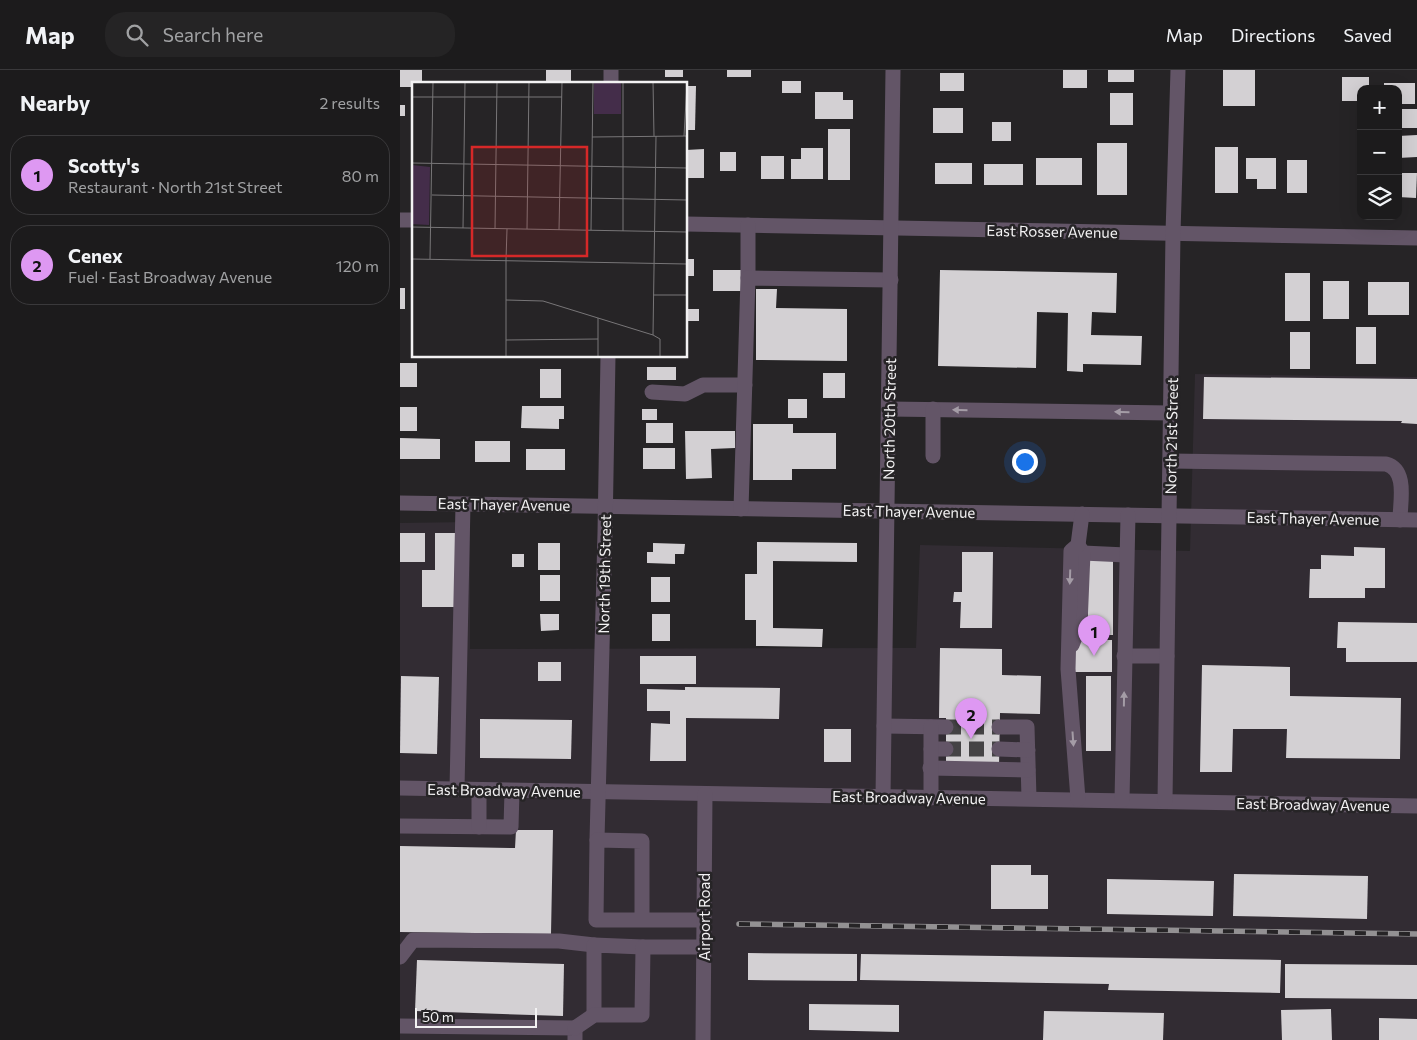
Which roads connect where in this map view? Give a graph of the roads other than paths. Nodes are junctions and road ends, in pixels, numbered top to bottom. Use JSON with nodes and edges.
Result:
{"nodes":[{"id":1,"x":893,"y":70,"type":"edge"},
{"id":2,"x":1178,"y":70,"type":"edge"},
{"id":3,"x":688,"y":224,"type":"edge"},
{"id":4,"x":748,"y":225,"type":"junction"},
{"id":5,"x":891,"y":228,"type":"junction"},
{"id":6,"x":1173,"y":233,"type":"junction"},
{"id":7,"x":1417,"y":238,"type":"edge"},
{"id":8,"x":748,"y":278,"type":"junction"},
{"id":9,"x":890,"y":280,"type":"junction"},
{"id":10,"x":608,"y":358,"type":"edge"},
{"id":11,"x":745,"y":386,"type":"junction"},
{"id":12,"x":652,"y":392,"type":"dead end"},
{"id":13,"x":889,"y":409,"type":"junction"},
{"id":14,"x":933,"y":409,"type":"junction"},
{"id":15,"x":1171,"y":413,"type":"junction"},
{"id":16,"x":933,"y":456,"type":"dead end"},
{"id":17,"x":1170,"y":461,"type":"junction"},
{"id":18,"x":400,"y":503,"type":"edge"},
{"id":19,"x":463,"y":504,"type":"junction"},
{"id":20,"x":606,"y":506,"type":"junction"},
{"id":21,"x":741,"y":509,"type":"junction"},
{"id":22,"x":887,"y":511,"type":"junction"},
{"id":23,"x":1082,"y":514,"type":"junction"},
{"id":24,"x":1128,"y":515,"type":"junction"},
{"id":25,"x":1170,"y":516,"type":"junction"},
{"id":26,"x":1400,"y":520,"type":"junction"},
{"id":27,"x":1417,"y":520,"type":"edge"},
{"id":28,"x":1081,"y":549,"type":"junction"},
{"id":29,"x":1126,"y":555,"type":"junction"},
{"id":30,"x":1124,"y":656,"type":"junction"},
{"id":31,"x":1167,"y":656,"type":"junction"},
{"id":32,"x":884,"y":726,"type":"junction"},
{"id":33,"x":1000,"y":727,"type":"tunnel mouth"},
{"id":34,"x":999,"y":749,"type":"tunnel mouth"},
{"id":35,"x":1028,"y":750,"type":"junction"},
{"id":36,"x":930,"y":768,"type":"junction"},
{"id":37,"x":1028,"y":770,"type":"junction"},
{"id":38,"x":400,"y":788,"type":"edge"},
{"id":39,"x":457,"y":789,"type":"junction"},
{"id":40,"x":479,"y":790,"type":"junction"},
{"id":41,"x":512,"y":791,"type":"junction"},
{"id":42,"x":599,"y":792,"type":"junction"},
{"id":43,"x":705,"y":794,"type":"junction"},
{"id":44,"x":883,"y":797,"type":"junction"},
{"id":45,"x":931,"y":798,"type":"junction"},
{"id":46,"x":1029,"y":798,"type":"junction"},
{"id":47,"x":1078,"y":799,"type":"junction"},
{"id":48,"x":1122,"y":800,"type":"junction"},
{"id":49,"x":1165,"y":801,"type":"junction"},
{"id":50,"x":1417,"y":806,"type":"edge"},
{"id":51,"x":400,"y":826,"type":"edge"},
{"id":52,"x":479,"y":827,"type":"junction"},
{"id":53,"x":598,"y":840,"type":"junction"},
{"id":54,"x":642,"y":920,"type":"junction"},
{"id":55,"x":704,"y":920,"type":"junction"},
{"id":56,"x":594,"y":946,"type":"junction"},
{"id":57,"x":704,"y":946,"type":"junction"},
{"id":58,"x":644,"y":947,"type":"junction"},
{"id":59,"x":400,"y":957,"type":"edge"},
{"id":60,"x":594,"y":1015,"type":"junction"},
{"id":61,"x":400,"y":1026,"type":"edge"},
{"id":62,"x":576,"y":1034,"type":"edge"},
{"id":63,"x":703,"y":1040,"type":"edge"}],
"edges":[{"from":1,"to":5,"type":"street","name":"North 20th Street"},
{"from":2,"to":6,"type":"street","name":"North 21st Street"},
{"from":3,"to":4,"type":"street","name":"East Rosser Avenue"},
{"from":4,"to":5,"type":"street","name":"East Rosser Avenue"},
{"from":4,"to":8,"type":"street"},
{"from":5,"to":6,"type":"street","name":"East Rosser Avenue"},
{"from":5,"to":9,"type":"street","name":"North 20th Street"},
{"from":6,"to":7,"type":"street","name":"East Rosser Avenue"},
{"from":6,"to":15,"type":"street","name":"North 21st Street"},
{"from":8,"to":9,"type":"street"},
{"from":8,"to":11,"type":"street"},
{"from":9,"to":13,"type":"street","name":"North 20th Street"},
{"from":10,"to":20,"type":"street","name":"North 19th Street"},
{"from":11,"to":12,"type":"street"},
{"from":11,"to":21,"type":"street"},
{"from":13,"to":14,"type":"street"},
{"from":13,"to":22,"type":"street","name":"North 20th Street"},
{"from":15,"to":14,"type":"street","one_way":true},
{"from":14,"to":16,"type":"street"},
{"from":15,"to":17,"type":"street","name":"North 21st Street"},
{"from":17,"to":25,"type":"street","name":"North 21st Street"},
{"from":17,"to":26,"type":"street"},
{"from":18,"to":19,"type":"street","name":"East Thayer Avenue"},
{"from":19,"to":20,"type":"street","name":"East Thayer Avenue"},
{"from":19,"to":39,"type":"street"},
{"from":20,"to":21,"type":"street","name":"East Thayer Avenue"},
{"from":20,"to":42,"type":"street","name":"North 19th Street"},
{"from":21,"to":22,"type":"street","name":"East Thayer Avenue"},
{"from":22,"to":23,"type":"street","name":"East Thayer Avenue"},
{"from":22,"to":32,"type":"street","name":"North 20th Street"},
{"from":23,"to":24,"type":"street","name":"East Thayer Avenue"},
{"from":23,"to":28,"type":"street"},
{"from":24,"to":25,"type":"street","name":"East Thayer Avenue"},
{"from":24,"to":29,"type":"street"},
{"from":25,"to":26,"type":"street","name":"East Thayer Avenue"},
{"from":25,"to":31,"type":"street","name":"North 21st Street"},
{"from":26,"to":27,"type":"street","name":"East Thayer Avenue"},
{"from":28,"to":29,"type":"street"},
{"from":28,"to":47,"type":"street","one_way":true},
{"from":29,"to":30,"type":"street"},
{"from":30,"to":31,"type":"street"},
{"from":48,"to":30,"type":"street","one_way":true},
{"from":31,"to":49,"type":"street","name":"North 21st Street"},
{"from":32,"to":36,"type":"street"},
{"from":32,"to":44,"type":"street","name":"North 20th Street"},
{"from":33,"to":35,"type":"street"},
{"from":34,"to":35,"type":"street"},
{"from":35,"to":37,"type":"street"},
{"from":36,"to":37,"type":"street"},
{"from":36,"to":45,"type":"street"},
{"from":37,"to":46,"type":"street"},
{"from":38,"to":39,"type":"street","name":"East Broadway Avenue"},
{"from":39,"to":40,"type":"street","name":"East Broadway Avenue"},
{"from":40,"to":41,"type":"street","name":"East Broadway Avenue"},
{"from":40,"to":52,"type":"street"},
{"from":41,"to":42,"type":"street","name":"East Broadway Avenue"},
{"from":41,"to":52,"type":"street"},
{"from":42,"to":43,"type":"street","name":"East Broadway Avenue"},
{"from":42,"to":53,"type":"street","name":"North 19th Street"},
{"from":43,"to":44,"type":"street","name":"East Broadway Avenue"},
{"from":43,"to":55,"type":"street","name":"Airport Road"},
{"from":44,"to":45,"type":"street","name":"East Broadway Avenue"},
{"from":45,"to":46,"type":"street","name":"East Broadway Avenue"},
{"from":46,"to":47,"type":"street","name":"East Broadway Avenue"},
{"from":47,"to":48,"type":"street","name":"East Broadway Avenue"},
{"from":48,"to":49,"type":"street","name":"East Broadway Avenue"},
{"from":49,"to":50,"type":"street","name":"East Broadway Avenue"},
{"from":51,"to":52,"type":"street"},
{"from":53,"to":54,"type":"street"},
{"from":53,"to":54,"type":"street","name":"North 19th Street"},
{"from":54,"to":55,"type":"street"},
{"from":55,"to":57,"type":"street","name":"Airport Road"},
{"from":56,"to":58,"type":"street"},
{"from":56,"to":59,"type":"street"},
{"from":56,"to":60,"type":"street"},
{"from":57,"to":58,"type":"street"},
{"from":57,"to":63,"type":"street","name":"Airport Road"},
{"from":58,"to":60,"type":"street"},
{"from":60,"to":62,"type":"street"},
{"from":61,"to":62,"type":"street"}]}
